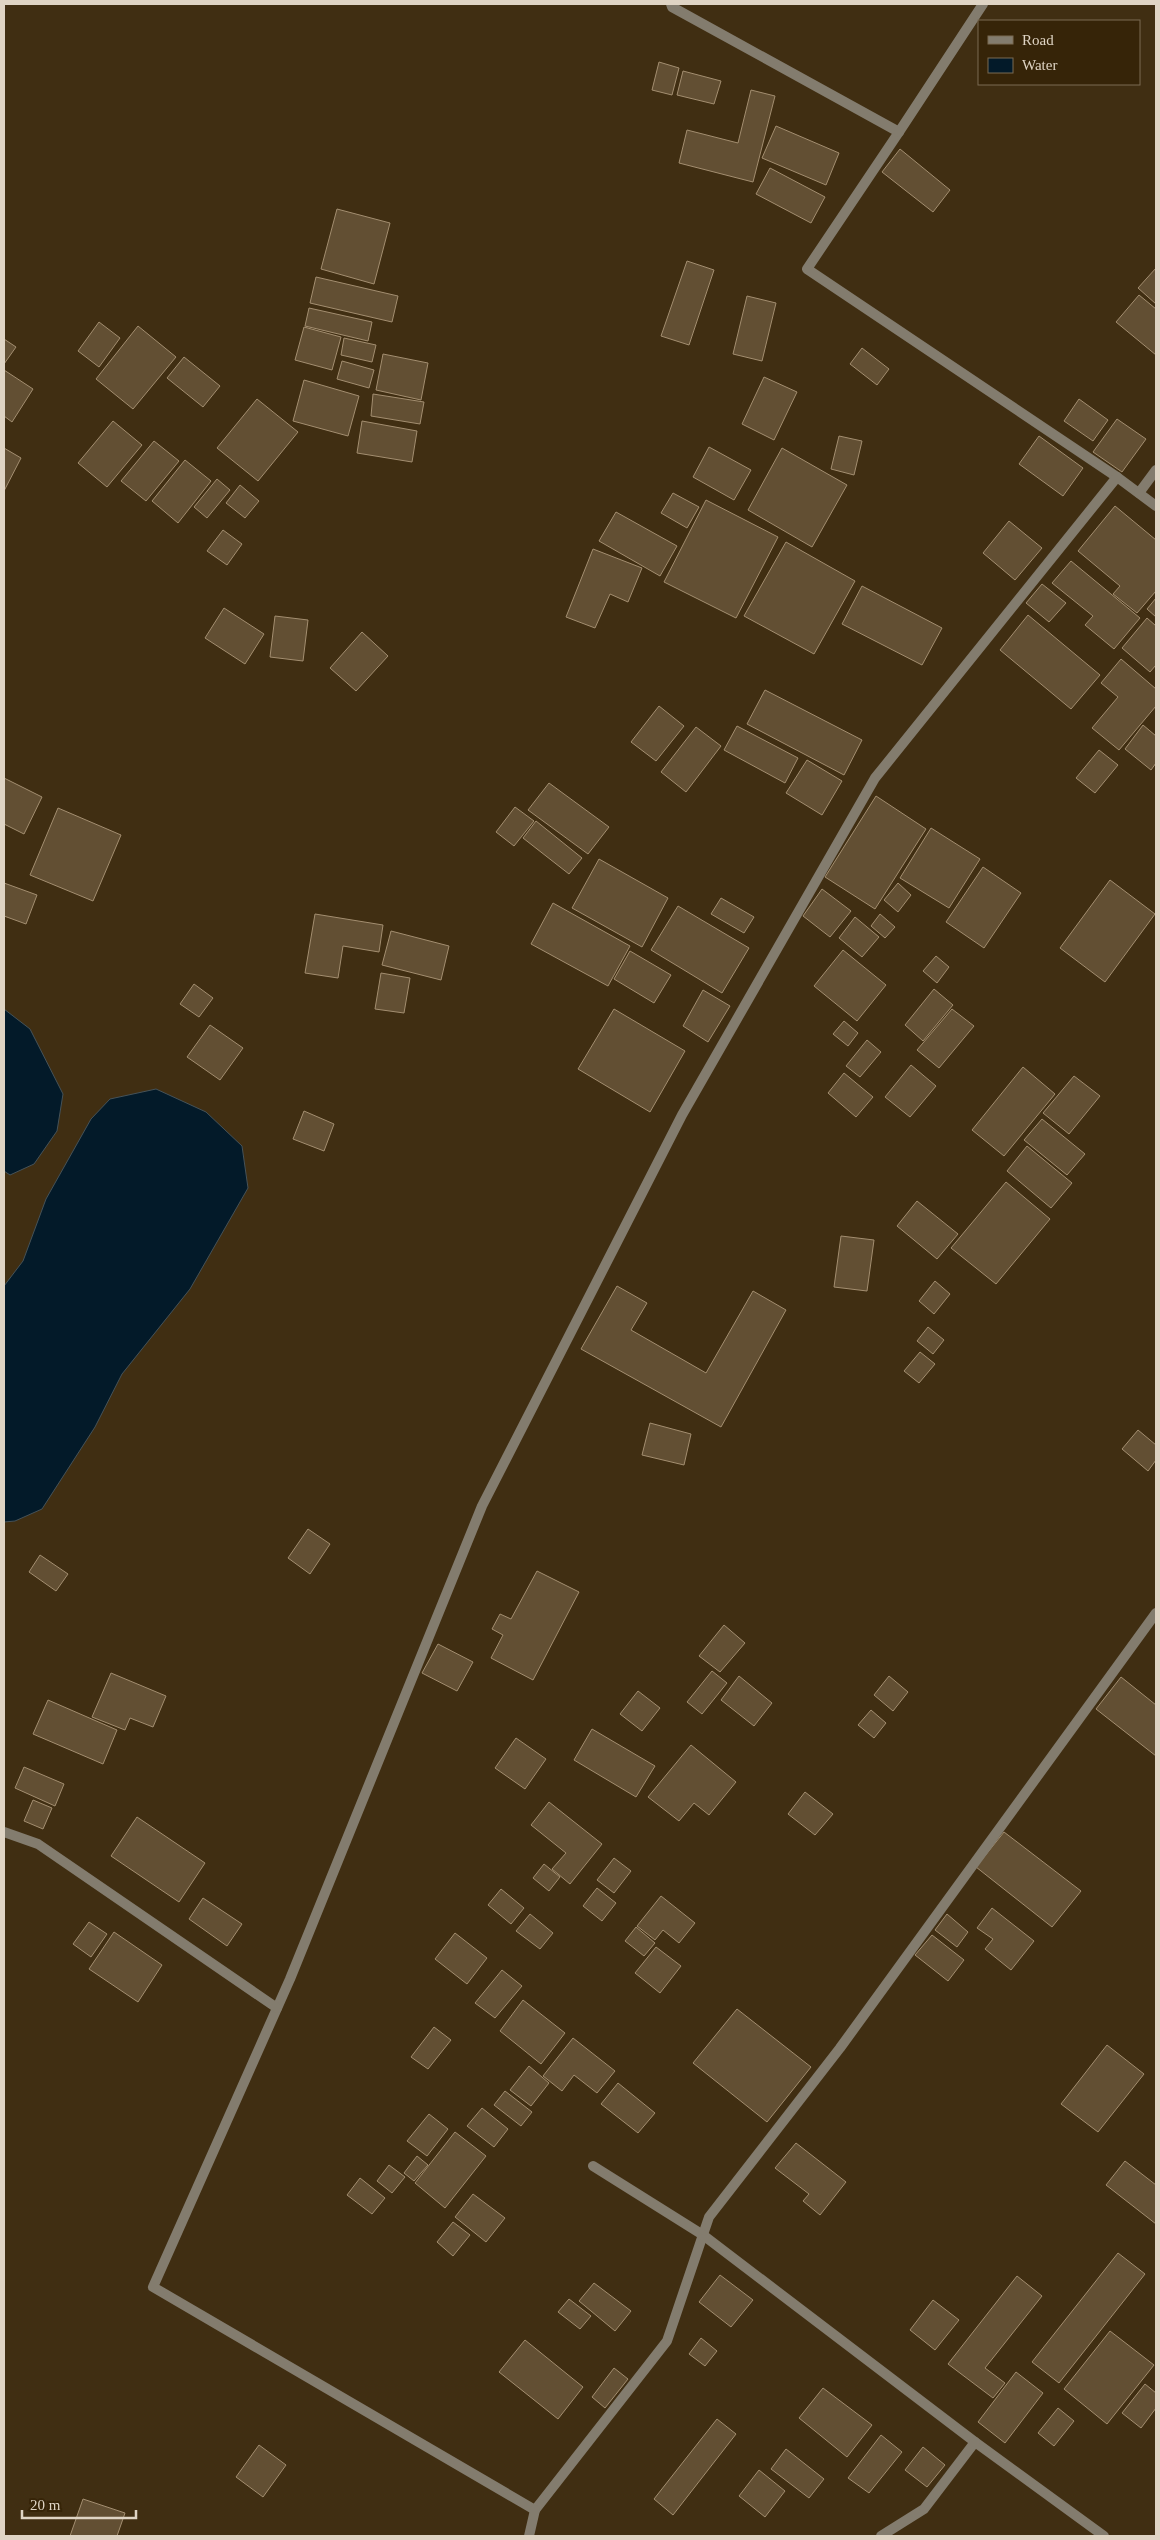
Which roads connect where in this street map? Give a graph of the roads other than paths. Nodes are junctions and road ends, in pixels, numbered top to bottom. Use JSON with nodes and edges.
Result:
{"nodes":[{"id":1,"x":671,"y":4,"type":"edge"},
{"id":2,"x":983,"y":4,"type":"edge"},
{"id":3,"x":899,"y":132,"type":"junction"},
{"id":4,"x":1156,"y":470,"type":"edge"},
{"id":5,"x":1117,"y":477,"type":"junction"},
{"id":6,"x":1139,"y":492,"type":"junction"},
{"id":7,"x":1156,"y":506,"type":"edge"},
{"id":8,"x":1156,"y":1613,"type":"edge"},
{"id":9,"x":4,"y":1832,"type":"edge"},
{"id":10,"x":277,"y":2008,"type":"junction"},
{"id":11,"x":593,"y":2166,"type":"dead end"},
{"id":12,"x":703,"y":2236,"type":"junction"},
{"id":13,"x":975,"y":2442,"type":"junction"},
{"id":14,"x":535,"y":2510,"type":"junction"},
{"id":15,"x":529,"y":2536,"type":"edge"},
{"id":16,"x":881,"y":2536,"type":"edge"},
{"id":17,"x":1104,"y":2536,"type":"edge"}],
"edges":[{"from":1,"to":3,"type":"street"},
{"from":2,"to":3,"type":"street"},
{"from":3,"to":5,"type":"street"},
{"from":4,"to":6,"type":"street"},
{"from":5,"to":6,"type":"street"},
{"from":5,"to":10,"type":"street"},
{"from":6,"to":7,"type":"street"},
{"from":8,"to":12,"type":"street"},
{"from":9,"to":10,"type":"street"},
{"from":10,"to":14,"type":"street"},
{"from":11,"to":12,"type":"street"},
{"from":12,"to":13,"type":"street"},
{"from":12,"to":14,"type":"street"},
{"from":13,"to":16,"type":"street"},
{"from":13,"to":17,"type":"street"},
{"from":14,"to":15,"type":"street"}]}
